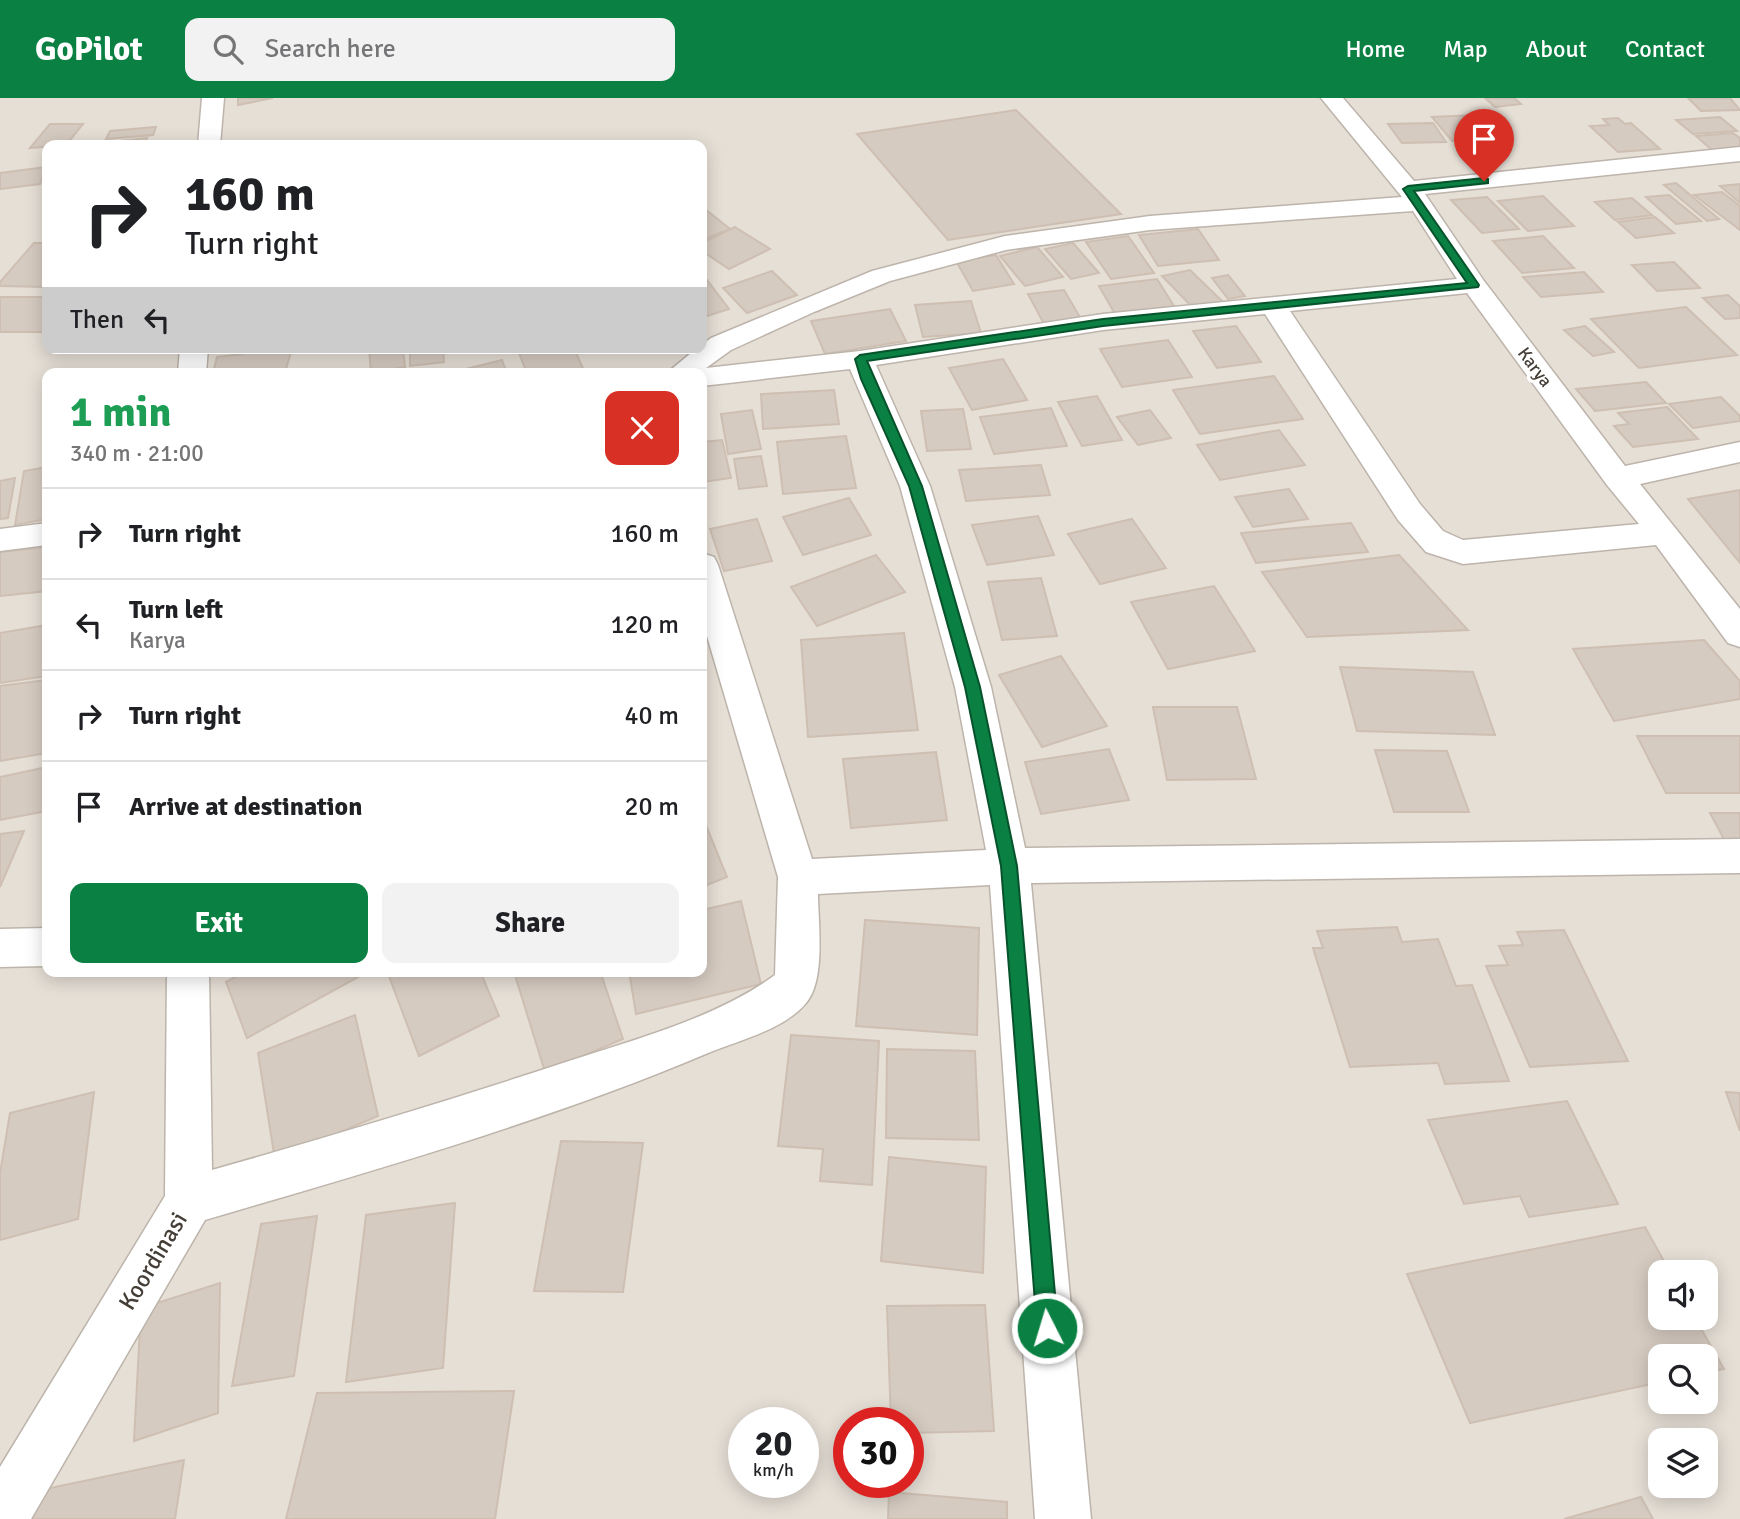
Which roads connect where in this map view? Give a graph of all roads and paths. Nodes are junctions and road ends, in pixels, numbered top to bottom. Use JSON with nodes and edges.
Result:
{"nodes":[{"id":1,"x":213,"y":98,"type":"edge"},
{"id":2,"x":1332,"y":98,"type":"edge"},
{"id":3,"x":209,"y":140,"type":"edge"},
{"id":4,"x":1740,"y":154,"type":"edge"},
{"id":5,"x":1414,"y":196,"type":"junction"},
{"id":6,"x":1474,"y":285,"type":"junction"},
{"id":7,"x":1274,"y":307,"type":"junction"},
{"id":8,"x":860,"y":359,"type":"junction"},
{"id":9,"x":688,"y":368,"type":"edge"},
{"id":10,"x":707,"y":376,"type":"edge"},
{"id":11,"x":1740,"y":452,"type":"edge"},
{"id":12,"x":1618,"y":478,"type":"junction"},
{"id":13,"x":1664,"y":533,"type":"junction"},
{"id":14,"x":42,"y":535,"type":"edge"},
{"id":15,"x":0,"y":540,"type":"edge"},
{"id":16,"x":707,"y":581,"type":"edge"},
{"id":17,"x":1740,"y":634,"type":"edge"},
{"id":18,"x":1740,"y":856,"type":"edge"},
{"id":19,"x":1009,"y":866,"type":"junction"},
{"id":20,"x":799,"y":877,"type":"junction"},
{"id":21,"x":42,"y":947,"type":"edge"},
{"id":22,"x":0,"y":948,"type":"edge"},
{"id":23,"x":188,"y":977,"type":"edge"},
{"id":24,"x":189,"y":1201,"type":"junction"},
{"id":25,"x":0,"y":1519,"type":"edge"},
{"id":26,"x":1063,"y":1519,"type":"edge"}],
"edges":[{"from":1,"to":3,"type":"street"},
{"from":2,"to":5,"type":"street","name":"Karya"},
{"from":4,"to":5,"type":"street"},
{"from":5,"to":6,"type":"street","name":"Karya"},
{"from":5,"to":9,"type":"street"},
{"from":6,"to":7,"type":"street"},
{"from":6,"to":12,"type":"street","name":"Karya"},
{"from":7,"to":8,"type":"street"},
{"from":7,"to":13,"type":"street"},
{"from":8,"to":10,"type":"street"},
{"from":8,"to":19,"type":"street"},
{"from":11,"to":12,"type":"street"},
{"from":12,"to":13,"type":"street","name":"Karya"},
{"from":13,"to":17,"type":"street","name":"Karya"},
{"from":14,"to":15,"type":"street"},
{"from":16,"to":20,"type":"street"},
{"from":18,"to":19,"type":"street"},
{"from":19,"to":20,"type":"street"},
{"from":19,"to":26,"type":"street"},
{"from":20,"to":24,"type":"street"},
{"from":21,"to":22,"type":"street"},
{"from":23,"to":24,"type":"street","name":"Koordinasi"},
{"from":24,"to":25,"type":"street","name":"Koordinasi"}]}
